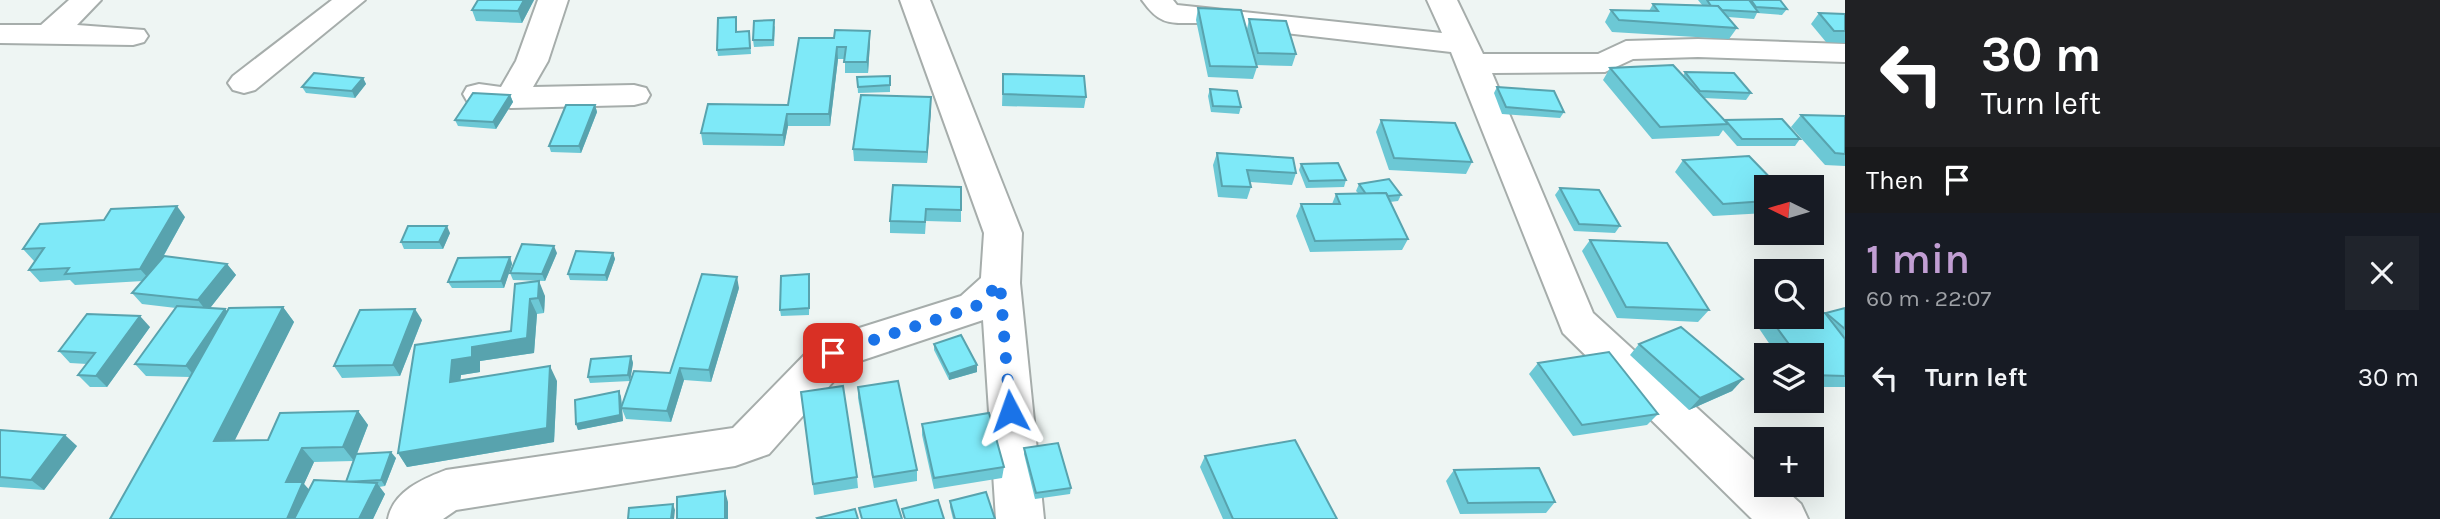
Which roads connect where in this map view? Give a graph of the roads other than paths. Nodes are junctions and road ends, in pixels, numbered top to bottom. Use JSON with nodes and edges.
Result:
{"nodes":[{"id":1,"x":86,"y":0,"type":"edge"},
{"id":2,"x":350,"y":0,"type":"edge"},
{"id":3,"x":553,"y":0,"type":"edge"},
{"id":4,"x":915,"y":0,"type":"edge"},
{"id":5,"x":1157,"y":0,"type":"edge"},
{"id":6,"x":1442,"y":0,"type":"edge"},
{"id":7,"x":0,"y":34,"type":"edge"},
{"id":8,"x":1845,"y":53,"type":"edge"},
{"id":9,"x":1466,"y":54,"type":"junction"},
{"id":10,"x":244,"y":83,"type":"dead end"},
{"id":11,"x":634,"y":95,"type":"dead end"},
{"id":12,"x":1000,"y":283,"type":"junction"},
{"id":13,"x":412,"y":519,"type":"edge"},
{"id":14,"x":1020,"y":519,"type":"edge"},
{"id":15,"x":1784,"y":519,"type":"edge"}],
"edges":[{"from":1,"to":7,"type":"street"},
{"from":2,"to":10,"type":"street"},
{"from":3,"to":11,"type":"street"},
{"from":4,"to":12,"type":"street"},
{"from":5,"to":9,"type":"street"},
{"from":6,"to":9,"type":"street"},
{"from":8,"to":9,"type":"street"},
{"from":9,"to":15,"type":"street"},
{"from":12,"to":13,"type":"street"},
{"from":12,"to":14,"type":"street"}]}
